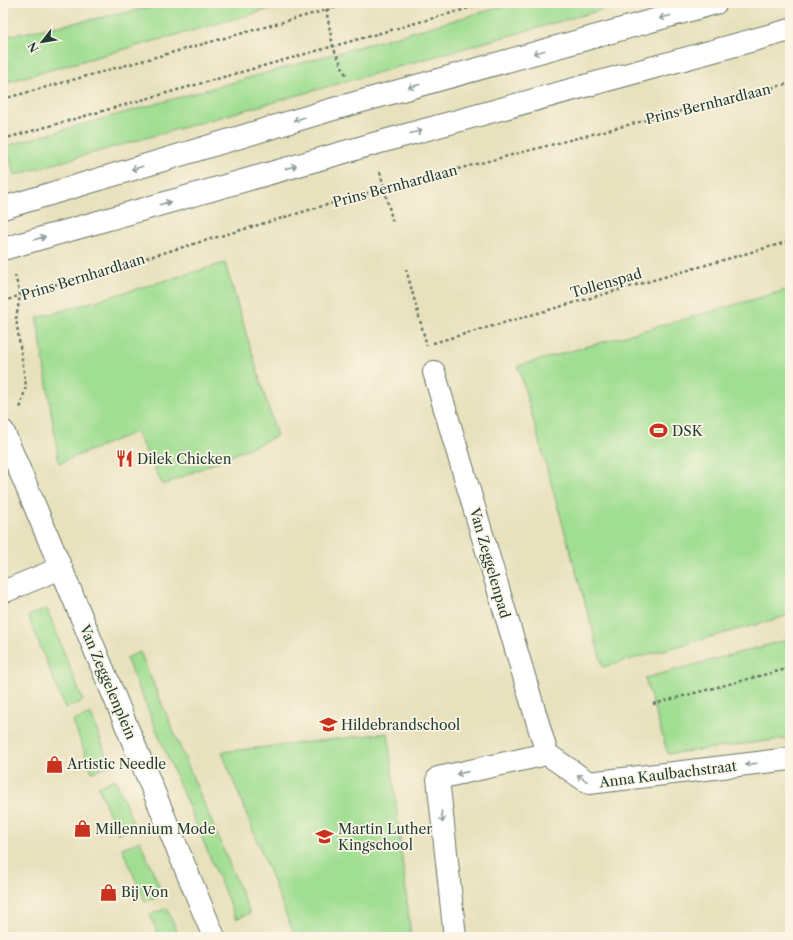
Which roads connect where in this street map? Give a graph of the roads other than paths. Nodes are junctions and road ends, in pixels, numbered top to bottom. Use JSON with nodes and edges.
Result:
{"nodes":[{"id":1,"x":716,"y":3,"type":"edge"},
{"id":2,"x":790,"y":30,"type":"edge"},
{"id":3,"x":3,"y":208,"type":"edge"},
{"id":4,"x":3,"y":249,"type":"edge"},
{"id":5,"x":434,"y":372,"type":"road end"},
{"id":6,"x":7,"y":440,"type":"edge"},
{"id":7,"x":61,"y":568,"type":"junction"},
{"id":8,"x":3,"y":592,"type":"edge"},
{"id":9,"x":546,"y":754,"type":"junction"},
{"id":10,"x":790,"y":759,"type":"edge"},
{"id":11,"x":214,"y":937,"type":"edge"},
{"id":12,"x":455,"y":937,"type":"edge"}],
"edges":[{"from":1,"to":3,"type":"main road","one_way":true},
{"from":4,"to":2,"type":"main road","one_way":true},
{"from":5,"to":9,"type":"main road","name":"Van Zeggelenpad"},
{"from":6,"to":7,"type":"main road","name":"Van Zeggelenplein"},
{"from":7,"to":8,"type":"main road"},
{"from":7,"to":11,"type":"main road","name":"Van Zeggelenplein"},
{"from":10,"to":9,"type":"main road","name":"Anna Kaulbachstraat","one_way":true},
{"from":9,"to":12,"type":"main road","one_way":true}]}
